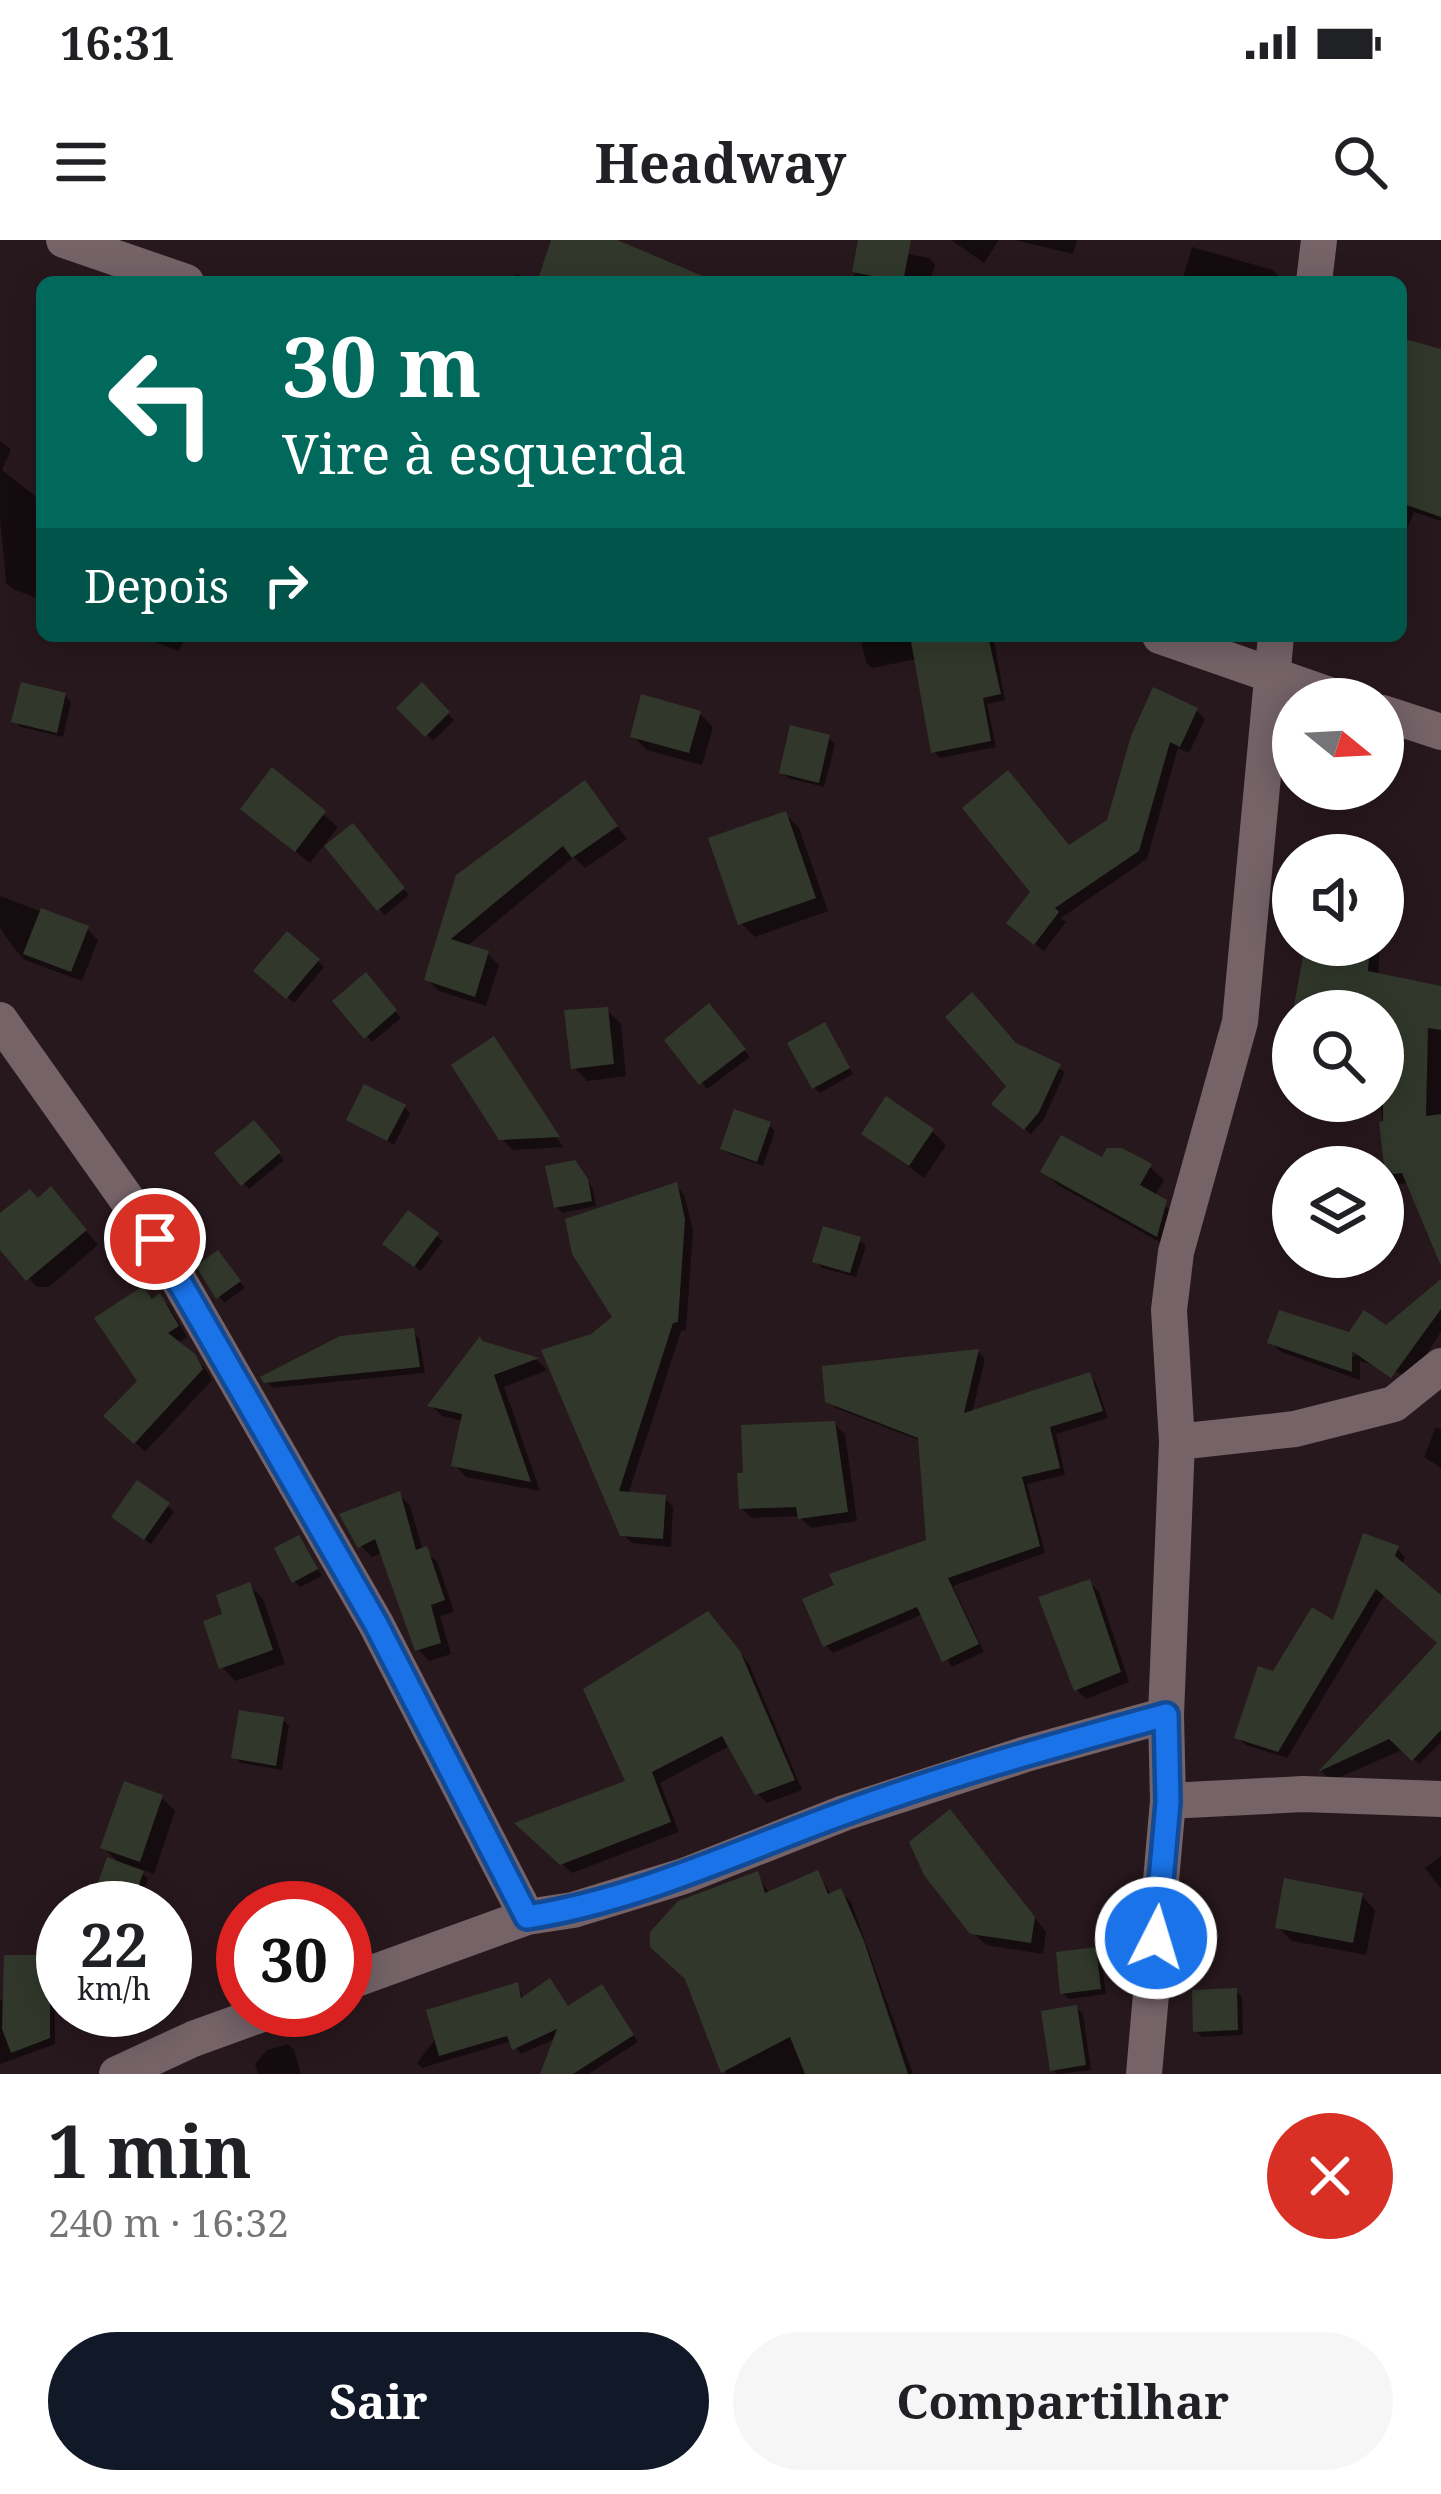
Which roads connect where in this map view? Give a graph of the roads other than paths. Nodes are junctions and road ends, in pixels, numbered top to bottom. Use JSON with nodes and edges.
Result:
{"nodes":[{"id":1,"x":64,"y":240,"type":"edge"},
{"id":2,"x":1319,"y":240,"type":"edge"},
{"id":3,"x":169,"y":276,"type":"edge"},
{"id":4,"x":1316,"y":276,"type":"edge"},
{"id":5,"x":1177,"y":642,"type":"edge"},
{"id":6,"x":1275,"y":642,"type":"edge"},
{"id":7,"x":1271,"y":676,"type":"junction"},
{"id":8,"x":1277,"y":678,"type":"edge"},
{"id":9,"x":1404,"y":720,"type":"edge"},
{"id":10,"x":1441,"y":732,"type":"edge"},
{"id":11,"x":0,"y":1020,"type":"edge"},
{"id":12,"x":1441,"y":1366,"type":"edge"},
{"id":13,"x":1177,"y":1442,"type":"junction"},
{"id":14,"x":1166,"y":1715,"type":"junction"},
{"id":15,"x":1441,"y":1799,"type":"edge"},
{"id":16,"x":1168,"y":1802,"type":"junction"},
{"id":17,"x":527,"y":1917,"type":"junction"},
{"id":18,"x":372,"y":1974,"type":"edge"},
{"id":19,"x":216,"y":2031,"type":"edge"},
{"id":20,"x":117,"y":2074,"type":"edge"},
{"id":21,"x":1144,"y":2074,"type":"edge"}],
"edges":[{"from":1,"to":3,"type":"street"},
{"from":2,"to":4,"type":"street"},
{"from":5,"to":7,"type":"street"},
{"from":6,"to":7,"type":"street"},
{"from":7,"to":8,"type":"street"},
{"from":7,"to":13,"type":"street"},
{"from":9,"to":10,"type":"street"},
{"from":11,"to":17,"type":"street"},
{"from":12,"to":13,"type":"street"},
{"from":13,"to":14,"type":"street"},
{"from":14,"to":16,"type":"street"},
{"from":14,"to":17,"type":"street"},
{"from":15,"to":16,"type":"street"},
{"from":16,"to":21,"type":"street"},
{"from":17,"to":18,"type":"street"},
{"from":19,"to":20,"type":"street"}]}
